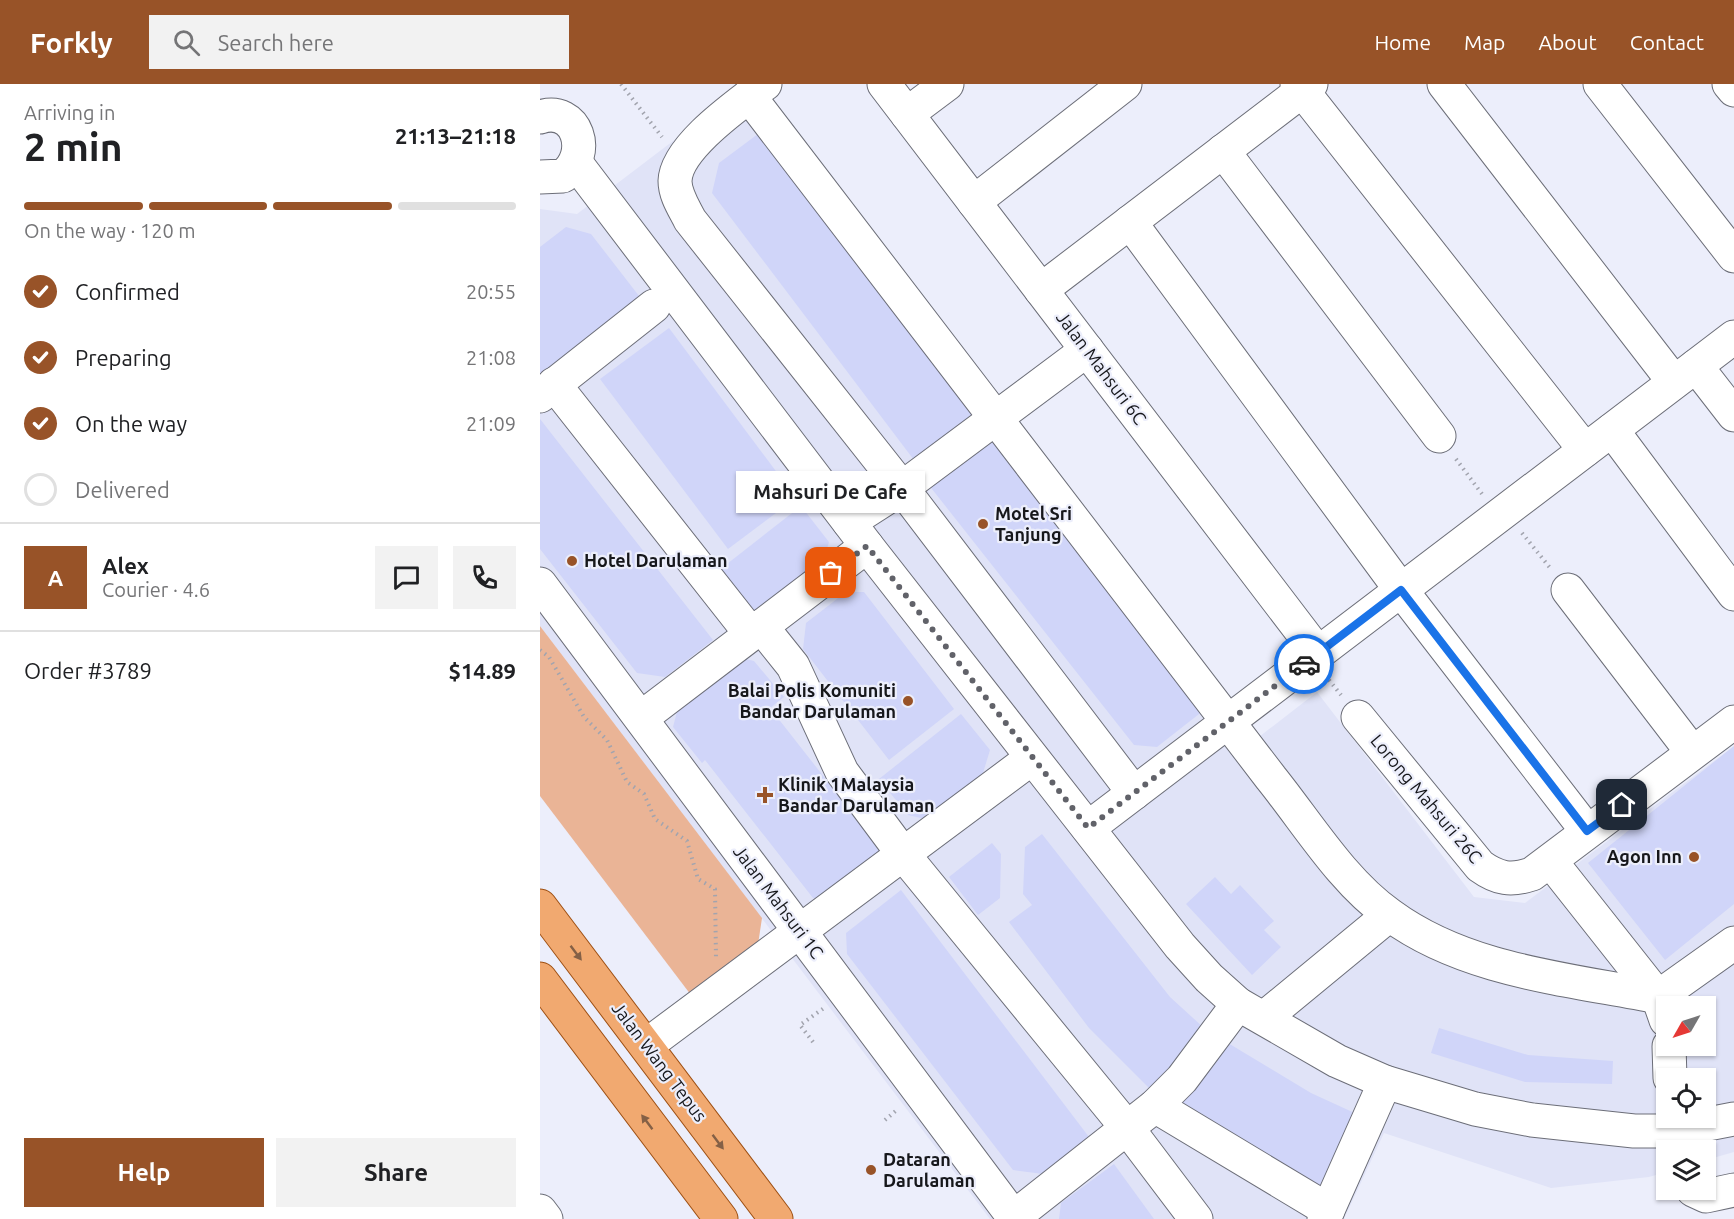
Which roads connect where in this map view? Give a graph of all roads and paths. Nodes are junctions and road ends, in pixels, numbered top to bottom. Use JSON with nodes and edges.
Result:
{"nodes":[{"id":1,"x":621,"y":84,"type":"edge"},
{"id":2,"x":884,"y":84,"type":"edge"},
{"id":3,"x":946,"y":84,"type":"edge"},
{"id":4,"x":1125,"y":84,"type":"edge"},
{"id":5,"x":1444,"y":84,"type":"edge"},
{"id":6,"x":1600,"y":84,"type":"edge"},
{"id":7,"x":1729,"y":84,"type":"edge"},
{"id":8,"x":1303,"y":86,"type":"edge"},
{"id":9,"x":757,"y":90,"type":"edge"},
{"id":10,"x":1734,"y":90,"type":"edge"},
{"id":11,"x":907,"y":114,"type":"junction"},
{"id":12,"x":540,"y":117,"type":"edge"},
{"id":13,"x":1223,"y":152,"type":"junction"},
{"id":14,"x":576,"y":163,"type":"junction"},
{"id":15,"x":676,"y":173,"type":"junction"},
{"id":16,"x":540,"y":177,"type":"edge"},
{"id":17,"x":974,"y":202,"type":"junction"},
{"id":18,"x":1130,"y":222,"type":"junction"},
{"id":19,"x":1734,"y":256,"type":"edge"},
{"id":20,"x":1041,"y":290,"type":"junction"},
{"id":21,"x":654,"y":306,"type":"dead end"},
{"id":22,"x":1734,"y":337,"type":"edge"},
{"id":23,"x":1087,"y":350,"type":"junction"},
{"id":24,"x":1685,"y":374,"type":"junction"},
{"id":25,"x":547,"y":390,"type":"edge"},
{"id":26,"x":1734,"y":415,"type":"edge"},
{"id":27,"x":996,"y":419,"type":"junction"},
{"id":28,"x":1612,"y":430,"type":"junction"},
{"id":29,"x":1439,"y":436,"type":"joint"},
{"id":30,"x":1585,"y":450,"type":"junction"},
{"id":31,"x":902,"y":488,"type":"junction"},
{"id":32,"x":1502,"y":514,"type":"junction"},
{"id":33,"x":858,"y":534,"type":"junction"},
{"id":34,"x":540,"y":584,"type":"edge"},
{"id":35,"x":1401,"y":590,"type":"junction"},
{"id":36,"x":1568,"y":590,"type":"joint"},
{"id":37,"x":1734,"y":594,"type":"edge"},
{"id":38,"x":756,"y":630,"type":"junction"},
{"id":39,"x":540,"y":650,"type":"edge"},
{"id":40,"x":1315,"y":655,"type":"junction"},
{"id":41,"x":1358,"y":717,"type":"joint"},
{"id":42,"x":641,"y":718,"type":"junction"},
{"id":43,"x":1229,"y":721,"type":"junction"},
{"id":44,"x":1734,"y":722,"type":"edge"},
{"id":45,"x":1692,"y":752,"type":"junction"},
{"id":46,"x":1032,"y":758,"type":"junction"},
{"id":47,"x":1134,"y":793,"type":"junction"},
{"id":48,"x":1088,"y":828,"type":"junction"},
{"id":49,"x":1587,"y":831,"type":"junction"},
{"id":50,"x":903,"y":854,"type":"junction"},
{"id":51,"x":1560,"y":873,"type":"dead end"},
{"id":52,"x":540,"y":906,"type":"edge"},
{"id":53,"x":1389,"y":915,"type":"junction"},
{"id":54,"x":800,"y":931,"type":"junction"},
{"id":55,"x":1734,"y":943,"type":"edge"},
{"id":56,"x":540,"y":979,"type":"edge"},
{"id":57,"x":733,"y":981,"type":"junction"},
{"id":58,"x":845,"y":992,"type":"junction"},
{"id":59,"x":1675,"y":996,"type":"edge"},
{"id":60,"x":1656,"y":1000,"type":"edge"},
{"id":61,"x":1656,"y":1006,"type":"edge"},
{"id":62,"x":1251,"y":1011,"type":"junction"},
{"id":63,"x":813,"y":1042,"type":"dead end"},
{"id":64,"x":646,"y":1045,"type":"junction"},
{"id":65,"x":1384,"y":1082,"type":"junction"},
{"id":66,"x":1155,"y":1106,"type":"junction"},
{"id":67,"x":1734,"y":1119,"type":"edge"},
{"id":68,"x":1128,"y":1129,"type":"junction"},
{"id":69,"x":1674,"y":1133,"type":"edge"},
{"id":70,"x":1734,"y":1190,"type":"edge"},
{"id":71,"x":1716,"y":1194,"type":"edge"},
{"id":72,"x":540,"y":1211,"type":"edge"},
{"id":73,"x":1326,"y":1215,"type":"edge"},
{"id":74,"x":1015,"y":1218,"type":"edge"},
{"id":75,"x":546,"y":1219,"type":"edge"},
{"id":76,"x":721,"y":1219,"type":"edge"},
{"id":77,"x":776,"y":1219,"type":"edge"},
{"id":78,"x":1196,"y":1219,"type":"edge"}],
"edges":[{"from":1,"to":15,"type":"path"},
{"from":2,"to":11,"type":"street","name":"Jalan Mahsuri 6C"},
{"from":3,"to":11,"type":"street"},
{"from":4,"to":17,"type":"street"},
{"from":5,"to":24,"type":"street"},
{"from":6,"to":19,"type":"street"},
{"from":7,"to":10,"type":"street"},
{"from":8,"to":13,"type":"street"},
{"from":8,"to":30,"type":"street"},
{"from":9,"to":15,"type":"street"},
{"from":9,"to":27,"type":"street"},
{"from":11,"to":17,"type":"street","name":"Jalan Mahsuri 6C"},
{"from":12,"to":14,"type":"street"},
{"from":13,"to":18,"type":"street"},
{"from":13,"to":29,"type":"street"},
{"from":14,"to":16,"type":"street"},
{"from":14,"to":33,"type":"street"},
{"from":15,"to":31,"type":"street"},
{"from":17,"to":20,"type":"street","name":"Jalan Mahsuri 6C"},
{"from":18,"to":20,"type":"street"},
{"from":18,"to":35,"type":"street"},
{"from":20,"to":23,"type":"street","name":"Jalan Mahsuri 6C"},
{"from":21,"to":25,"type":"street"},
{"from":22,"to":24,"type":"street"},
{"from":23,"to":27,"type":"street"},
{"from":23,"to":40,"type":"street","name":"Jalan Mahsuri 6C"},
{"from":24,"to":26,"type":"street"},
{"from":24,"to":28,"type":"street"},
{"from":25,"to":38,"type":"street"},
{"from":27,"to":31,"type":"street"},
{"from":27,"to":43,"type":"street"},
{"from":28,"to":30,"type":"street"},
{"from":28,"to":37,"type":"street"},
{"from":29,"to":32,"type":"path"},
{"from":30,"to":32,"type":"street"},
{"from":31,"to":33,"type":"street"},
{"from":31,"to":47,"type":"street"},
{"from":32,"to":35,"type":"street"},
{"from":32,"to":36,"type":"path"},
{"from":33,"to":38,"type":"street"},
{"from":33,"to":46,"type":"street"},
{"from":34,"to":42,"type":"street","name":"Jalan Mahsuri 1C"},
{"from":35,"to":40,"type":"street"},
{"from":35,"to":49,"type":"street"},
{"from":36,"to":45,"type":"street"},
{"from":38,"to":42,"type":"street"},
{"from":38,"to":50,"type":"street"},
{"from":39,"to":57,"type":"path"},
{"from":40,"to":41,"type":"path"},
{"from":40,"to":43,"type":"street"},
{"from":41,"to":49,"type":"street","name":"Lorong Mahsuri 26C"},
{"from":42,"to":54,"type":"street","name":"Jalan Mahsuri 1C"},
{"from":43,"to":47,"type":"street"},
{"from":43,"to":53,"type":"street"},
{"from":44,"to":45,"type":"street","name":"Lorong Mahsuri 26C"},
{"from":45,"to":49,"type":"street","name":"Lorong Mahsuri 26C"},
{"from":46,"to":48,"type":"street"},
{"from":46,"to":50,"type":"street"},
{"from":47,"to":48,"type":"street"},
{"from":48,"to":62,"type":"street"},
{"from":50,"to":54,"type":"street"},
{"from":50,"to":68,"type":"street"},
{"from":51,"to":60,"type":"street"},
{"from":52,"to":64,"type":"main road","name":"Jalan Wang Tepus","one_way":true},
{"from":53,"to":61,"type":"street"},
{"from":53,"to":62,"type":"street"},
{"from":54,"to":57,"type":"street"},
{"from":54,"to":58,"type":"street","name":"Jalan Mahsuri 1C"},
{"from":55,"to":59,"type":"street"},
{"from":76,"to":56,"type":"main road","one_way":true},
{"from":57,"to":64,"type":"street"},
{"from":58,"to":63,"type":"path"},
{"from":58,"to":74,"type":"street","name":"Jalan Mahsuri 1C"},
{"from":62,"to":65,"type":"street"},
{"from":62,"to":66,"type":"street"},
{"from":64,"to":77,"type":"main road","name":"Jalan Wang Tepus","one_way":true},
{"from":65,"to":69,"type":"street"},
{"from":65,"to":73,"type":"street"},
{"from":66,"to":68,"type":"street"},
{"from":66,"to":73,"type":"street"},
{"from":67,"to":69,"type":"street"},
{"from":68,"to":74,"type":"street"},
{"from":68,"to":78,"type":"street"},
{"from":70,"to":71,"type":"street"},
{"from":72,"to":75,"type":"street"}]}
